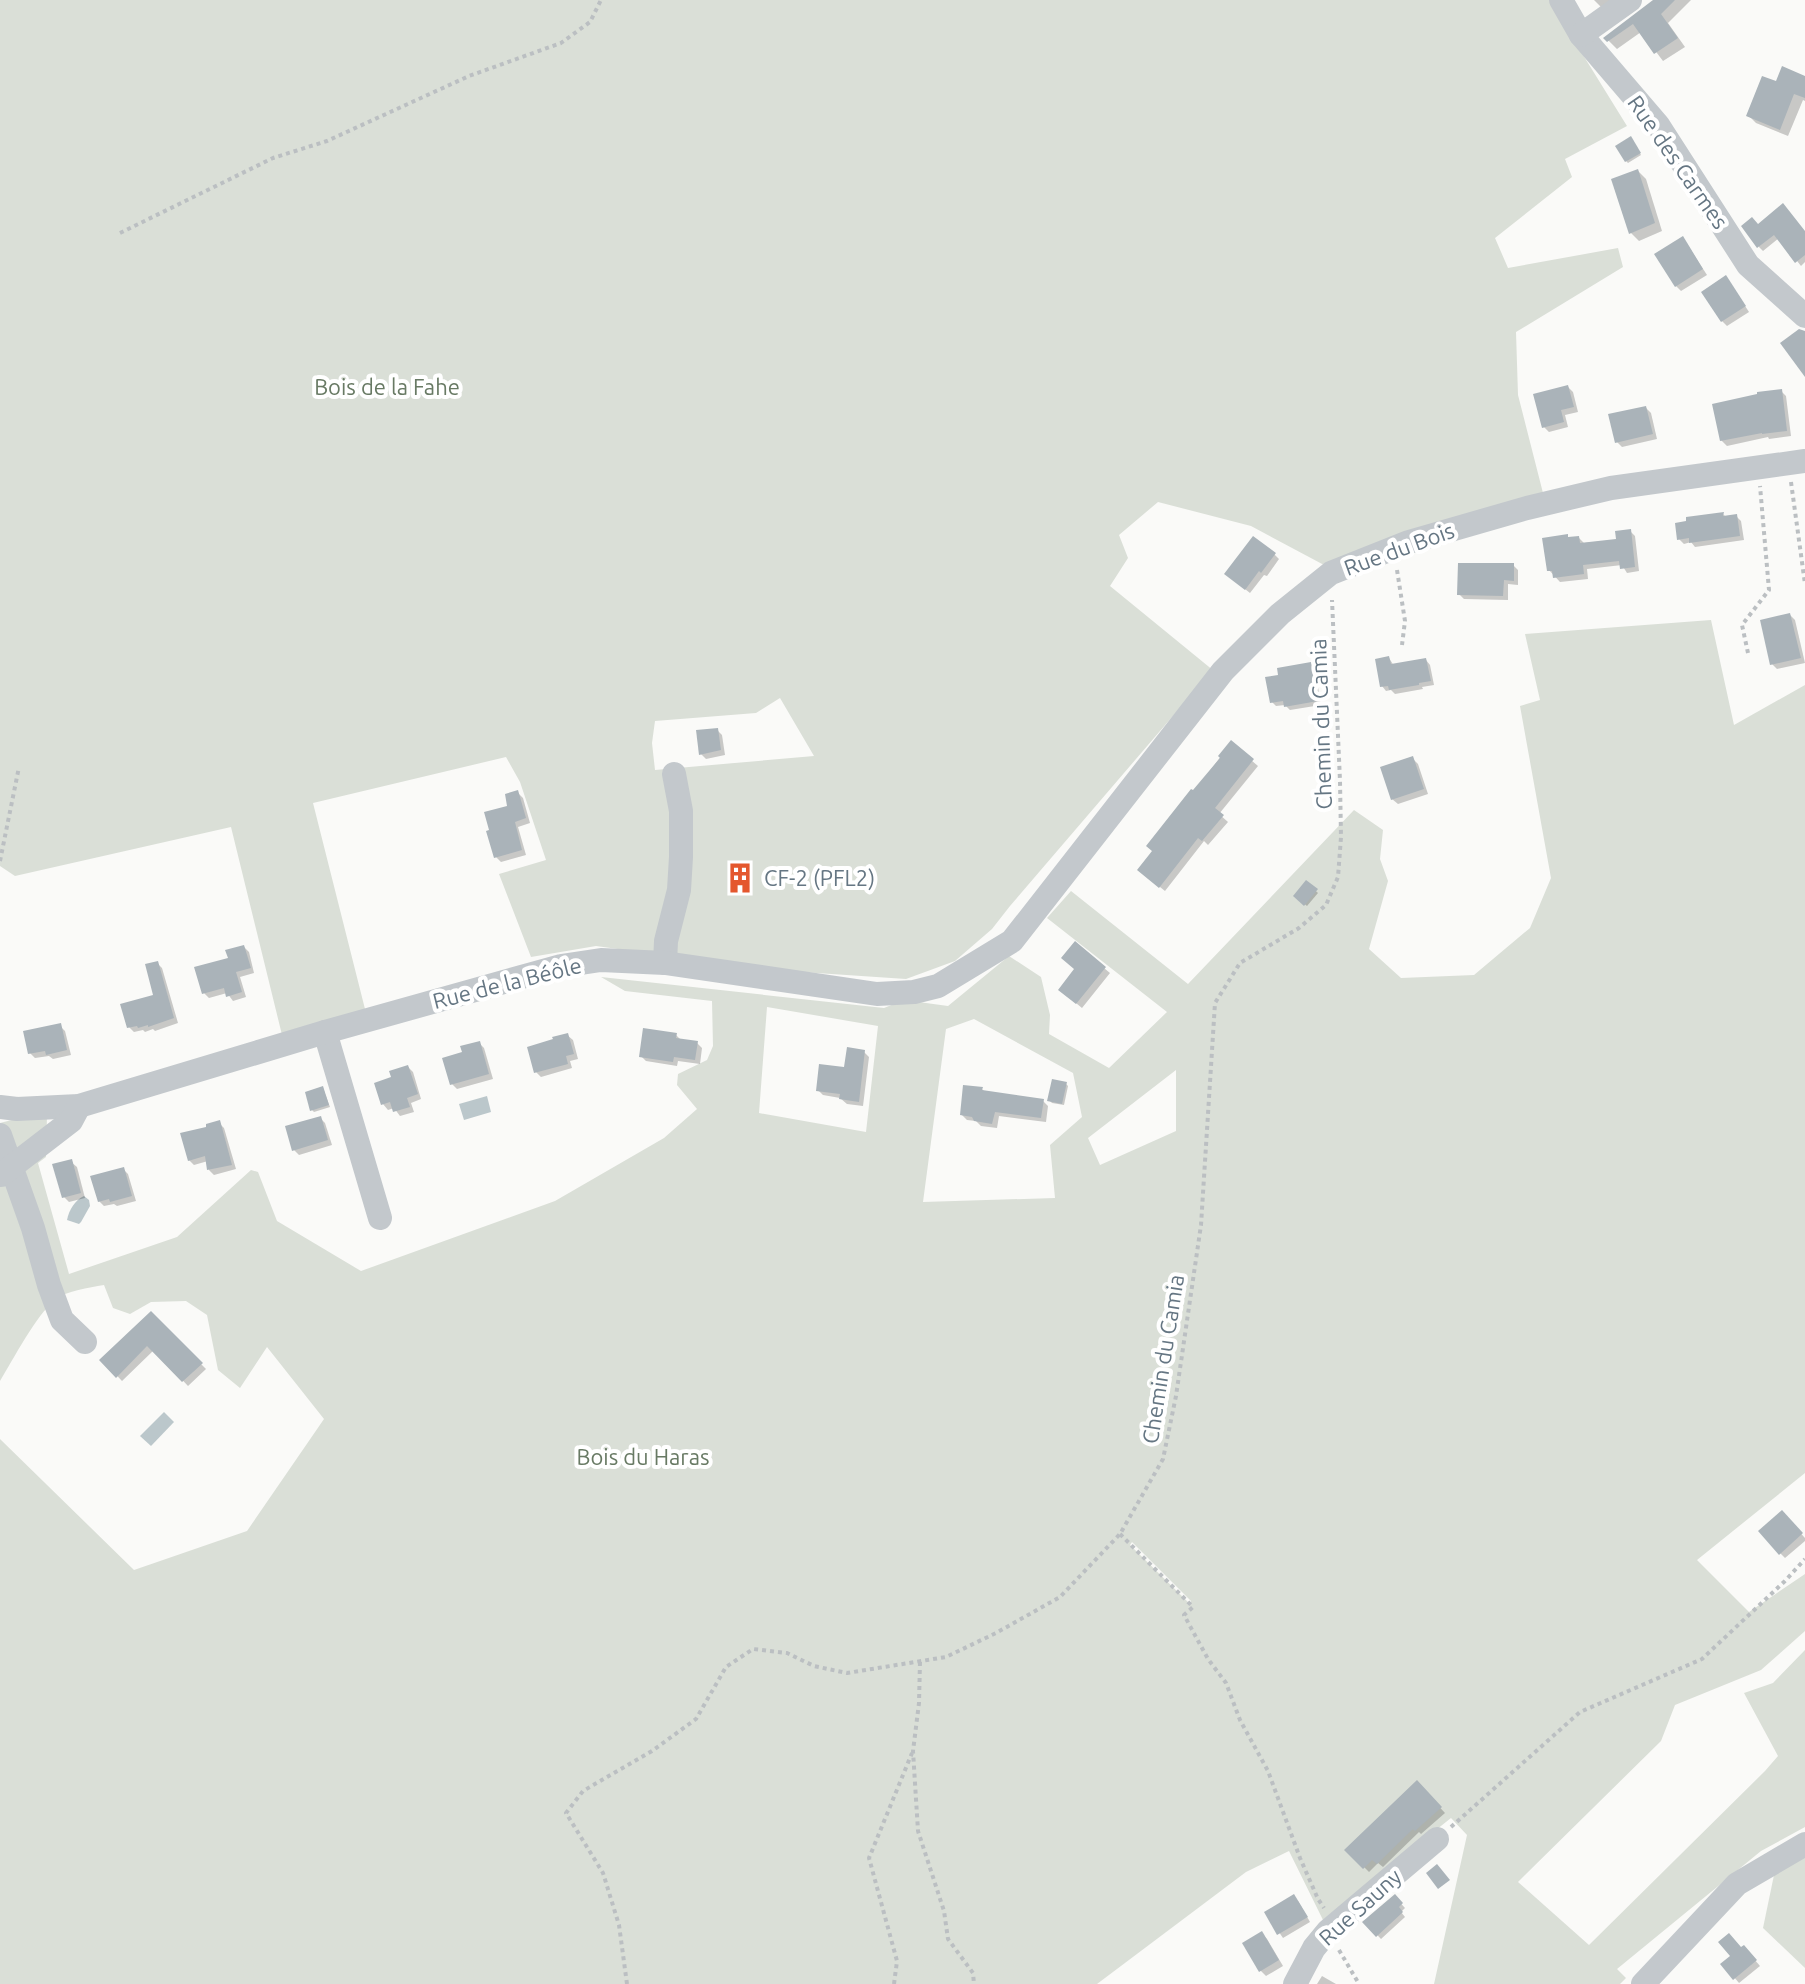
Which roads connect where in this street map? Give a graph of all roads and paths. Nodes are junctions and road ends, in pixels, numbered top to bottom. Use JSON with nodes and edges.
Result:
{"nodes":[{"id":1,"x":601,"y":0,"type":"edge"},
{"id":2,"x":1561,"y":0,"type":"edge"},
{"id":3,"x":1630,"y":0,"type":"edge"},
{"id":4,"x":1581,"y":35,"type":"junction"},
{"id":5,"x":120,"y":233,"type":"dead end"},
{"id":6,"x":1805,"y":316,"type":"edge"},
{"id":7,"x":1797,"y":462,"type":"edge"},
{"id":8,"x":1758,"y":467,"type":"junction"},
{"id":9,"x":1394,"y":548,"type":"junction"},
{"id":10,"x":1331,"y":573,"type":"junction"},
{"id":11,"x":1805,"y":584,"type":"edge"},
{"id":12,"x":1402,"y":645,"type":"dead end"},
{"id":13,"x":1748,"y":653,"type":"dead end"},
{"id":14,"x":19,"y":767,"type":"dead end"},
{"id":15,"x":674,"y":774,"type":"dead end"},
{"id":16,"x":0,"y":861,"type":"edge"},
{"id":17,"x":1012,"y":941,"type":"joint"},
{"id":18,"x":665,"y":963,"type":"junction"},
{"id":19,"x":325,"y":1032,"type":"junction"},
{"id":20,"x":79,"y":1106,"type":"junction"},
{"id":21,"x":0,"y":1107,"type":"edge"},
{"id":22,"x":0,"y":1135,"type":"edge"},
{"id":23,"x":6,"y":1171,"type":"edge"},
{"id":24,"x":380,"y":1218,"type":"dead end"},
{"id":25,"x":85,"y":1342,"type":"dead end"},
{"id":26,"x":1120,"y":1534,"type":"junction"},
{"id":27,"x":1805,"y":1559,"type":"edge"},
{"id":28,"x":920,"y":1662,"type":"junction"},
{"id":29,"x":913,"y":1751,"type":"junction"},
{"id":30,"x":1437,"y":1839,"type":"joint"},
{"id":31,"x":1805,"y":1844,"type":"edge"},
{"id":32,"x":1331,"y":1928,"type":"junction"},
{"id":33,"x":627,"y":1984,"type":"edge"},
{"id":34,"x":894,"y":1984,"type":"edge"},
{"id":35,"x":974,"y":1984,"type":"edge"},
{"id":36,"x":1295,"y":1984,"type":"edge"},
{"id":37,"x":1359,"y":1984,"type":"edge"},
{"id":38,"x":1643,"y":1984,"type":"edge"}],
"edges":[{"from":1,"to":5,"type":"path"},
{"from":2,"to":4,"type":"street","name":"Rue des Carmes"},
{"from":3,"to":4,"type":"street"},
{"from":4,"to":6,"type":"street","name":"Rue des Carmes"},
{"from":7,"to":8,"type":"street","name":"Rue du Bois"},
{"from":7,"to":11,"type":"path"},
{"from":8,"to":9,"type":"street","name":"Rue du Bois"},
{"from":8,"to":13,"type":"path"},
{"from":9,"to":10,"type":"street","name":"Rue du Bois"},
{"from":9,"to":12,"type":"path"},
{"from":10,"to":17,"type":"street","name":"Rue du Bois"},
{"from":10,"to":26,"type":"path","name":"Chemin du Camia"},
{"from":14,"to":16,"type":"path"},
{"from":15,"to":18,"type":"street"},
{"from":17,"to":18,"type":"street","name":"Rue de la Béôle"},
{"from":18,"to":19,"type":"street","name":"Rue de la Béôle"},
{"from":19,"to":20,"type":"street","name":"Rue de la Béôle"},
{"from":19,"to":24,"type":"street"},
{"from":20,"to":21,"type":"street","name":"Rue de la Béôle"},
{"from":20,"to":23,"type":"street"},
{"from":22,"to":23,"type":"street"},
{"from":23,"to":25,"type":"street"},
{"from":26,"to":28,"type":"path","name":"Chemin du Camia"},
{"from":26,"to":32,"type":"path"},
{"from":27,"to":30,"type":"path"},
{"from":28,"to":29,"type":"path"},
{"from":28,"to":33,"type":"path","name":"Chemin du Camia"},
{"from":29,"to":34,"type":"path"},
{"from":29,"to":35,"type":"path"},
{"from":30,"to":32,"type":"street","name":"Rue Sauny"},
{"from":31,"to":38,"type":"street"},
{"from":32,"to":36,"type":"street","name":"Rue Sauny"},
{"from":32,"to":37,"type":"path"}]}
